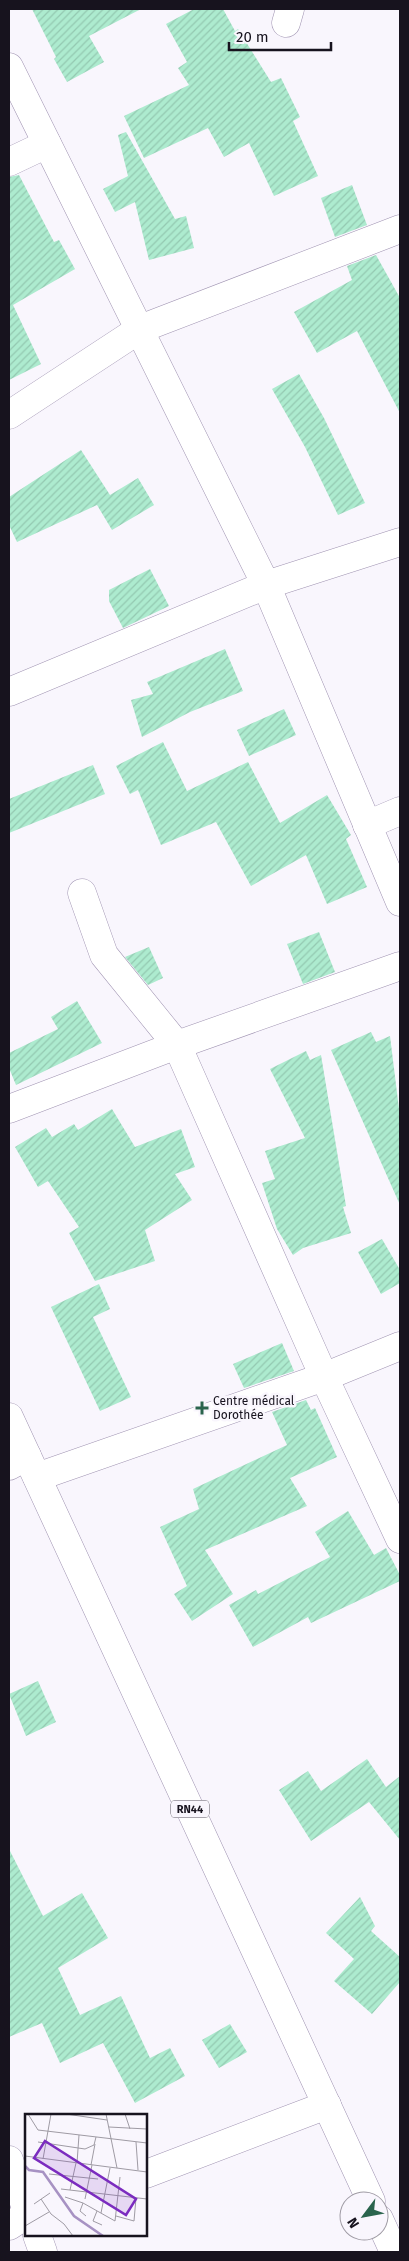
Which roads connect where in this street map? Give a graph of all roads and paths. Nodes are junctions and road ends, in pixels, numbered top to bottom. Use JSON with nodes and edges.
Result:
{"nodes":[{"id":1,"x":9,"y":67,"type":"edge"},
{"id":2,"x":47,"y":144,"type":"junction"},
{"id":3,"x":9,"y":162,"type":"edge"},
{"id":4,"x":400,"y":229,"type":"edge"},
{"id":5,"x":140,"y":329,"type":"junction"},
{"id":6,"x":9,"y":415,"type":"edge"},
{"id":7,"x":400,"y":542,"type":"edge"},
{"id":8,"x":266,"y":586,"type":"junction"},
{"id":9,"x":9,"y":692,"type":"edge"},
{"id":10,"x":400,"y":811,"type":"edge"},
{"id":11,"x":367,"y":824,"type":"junction"},
{"id":12,"x":82,"y":893,"type":"dead end"},
{"id":13,"x":400,"y":902,"type":"edge"},
{"id":14,"x":400,"y":966,"type":"edge"},
{"id":15,"x":176,"y":1045,"type":"junction"},
{"id":16,"x":9,"y":1109,"type":"edge"},
{"id":17,"x":400,"y":1346,"type":"edge"},
{"id":18,"x":324,"y":1377,"type":"junction"},
{"id":19,"x":9,"y":1417,"type":"edge"},
{"id":20,"x":24,"y":1467,"type":"edge"},
{"id":21,"x":400,"y":1539,"type":"edge"},
{"id":22,"x":327,"y":2105,"type":"junction"},
{"id":23,"x":9,"y":2160,"type":"edge"},
{"id":24,"x":148,"y":2173,"type":"edge"},
{"id":25,"x":366,"y":2191,"type":"edge"},
{"id":26,"x":25,"y":2205,"type":"edge"},
{"id":27,"x":25,"y":2216,"type":"edge"},
{"id":28,"x":9,"y":2226,"type":"edge"},
{"id":29,"x":37,"y":2236,"type":"edge"},
{"id":30,"x":44,"y":2252,"type":"edge"}],
"edges":[{"from":1,"to":2,"type":"street"},
{"from":2,"to":3,"type":"street"},
{"from":2,"to":5,"type":"street"},
{"from":4,"to":5,"type":"street"},
{"from":5,"to":6,"type":"street"},
{"from":5,"to":8,"type":"street"},
{"from":7,"to":8,"type":"street"},
{"from":8,"to":9,"type":"street"},
{"from":8,"to":11,"type":"street"},
{"from":10,"to":11,"type":"street"},
{"from":11,"to":13,"type":"street"},
{"from":12,"to":15,"type":"street"},
{"from":14,"to":15,"type":"street"},
{"from":15,"to":16,"type":"street"},
{"from":15,"to":18,"type":"street"},
{"from":17,"to":18,"type":"street"},
{"from":18,"to":20,"type":"street"},
{"from":18,"to":21,"type":"street"},
{"from":19,"to":20,"type":"street","number":"RN44"},
{"from":20,"to":22,"type":"street","number":"RN44"},
{"from":22,"to":24,"type":"street"},
{"from":22,"to":25,"type":"street","number":"RN44"},
{"from":23,"to":26,"type":"street"},
{"from":27,"to":28,"type":"street"},
{"from":29,"to":30,"type":"street"}]}
